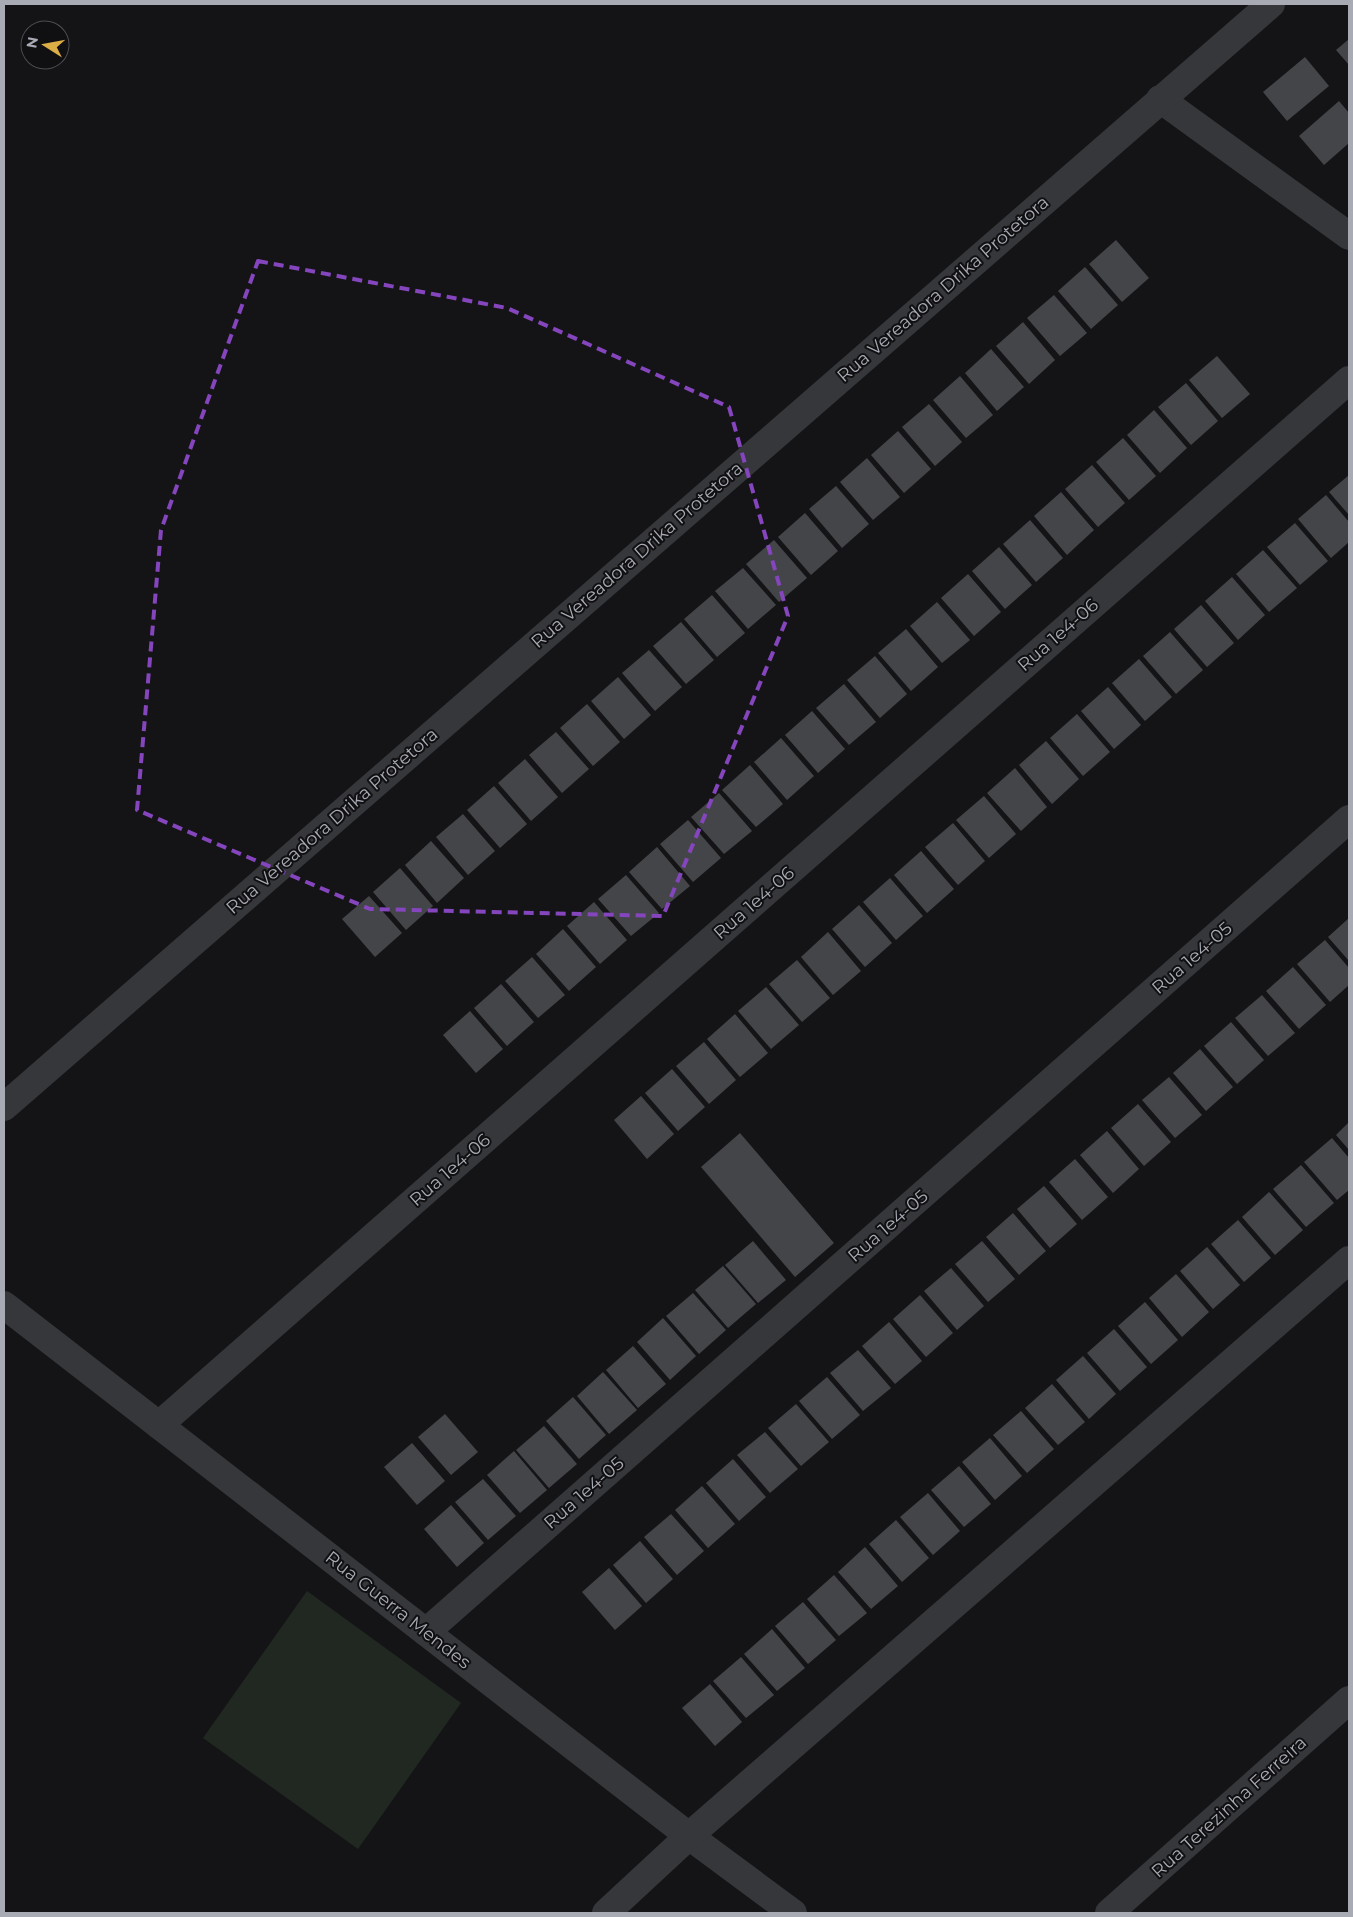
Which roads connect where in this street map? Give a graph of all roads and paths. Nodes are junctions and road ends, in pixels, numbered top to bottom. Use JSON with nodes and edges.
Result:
{"nodes":[{"id":1,"x":1271,"y":4,"type":"edge"},
{"id":2,"x":1160,"y":100,"type":"junction"},
{"id":3,"x":1349,"y":236,"type":"edge"},
{"id":4,"x":1349,"y":380,"type":"edge"},
{"id":5,"x":1349,"y":819,"type":"edge"},
{"id":6,"x":4,"y":1107,"type":"edge"},
{"id":7,"x":1349,"y":1260,"type":"edge"},
{"id":8,"x":4,"y":1305,"type":"edge"},
{"id":9,"x":159,"y":1425,"type":"junction"},
{"id":10,"x":426,"y":1632,"type":"junction"},
{"id":11,"x":1349,"y":1700,"type":"edge"},
{"id":12,"x":688,"y":1836,"type":"junction"},
{"id":13,"x":606,"y":1913,"type":"edge"},
{"id":14,"x":794,"y":1913,"type":"edge"},
{"id":15,"x":1109,"y":1913,"type":"edge"}],
"edges":[{"from":1,"to":2,"type":"street","name":"Rua Vereadora Drika Protetora"},
{"from":2,"to":3,"type":"street"},
{"from":2,"to":6,"type":"street","name":"Rua Vereadora Drika Protetora"},
{"from":4,"to":9,"type":"street","name":"Rua 1e4-06"},
{"from":5,"to":10,"type":"street","name":"Rua 1e4-05"},
{"from":7,"to":12,"type":"street"},
{"from":8,"to":9,"type":"street","name":"Rua Guerra Mendes"},
{"from":9,"to":10,"type":"street","name":"Rua Guerra Mendes"},
{"from":10,"to":12,"type":"street","name":"Rua Guerra Mendes"},
{"from":11,"to":15,"type":"street","name":"Rua Terezinha Ferreira"},
{"from":12,"to":13,"type":"street"},
{"from":12,"to":14,"type":"street","name":"Rua Guerra Mendes"}]}
